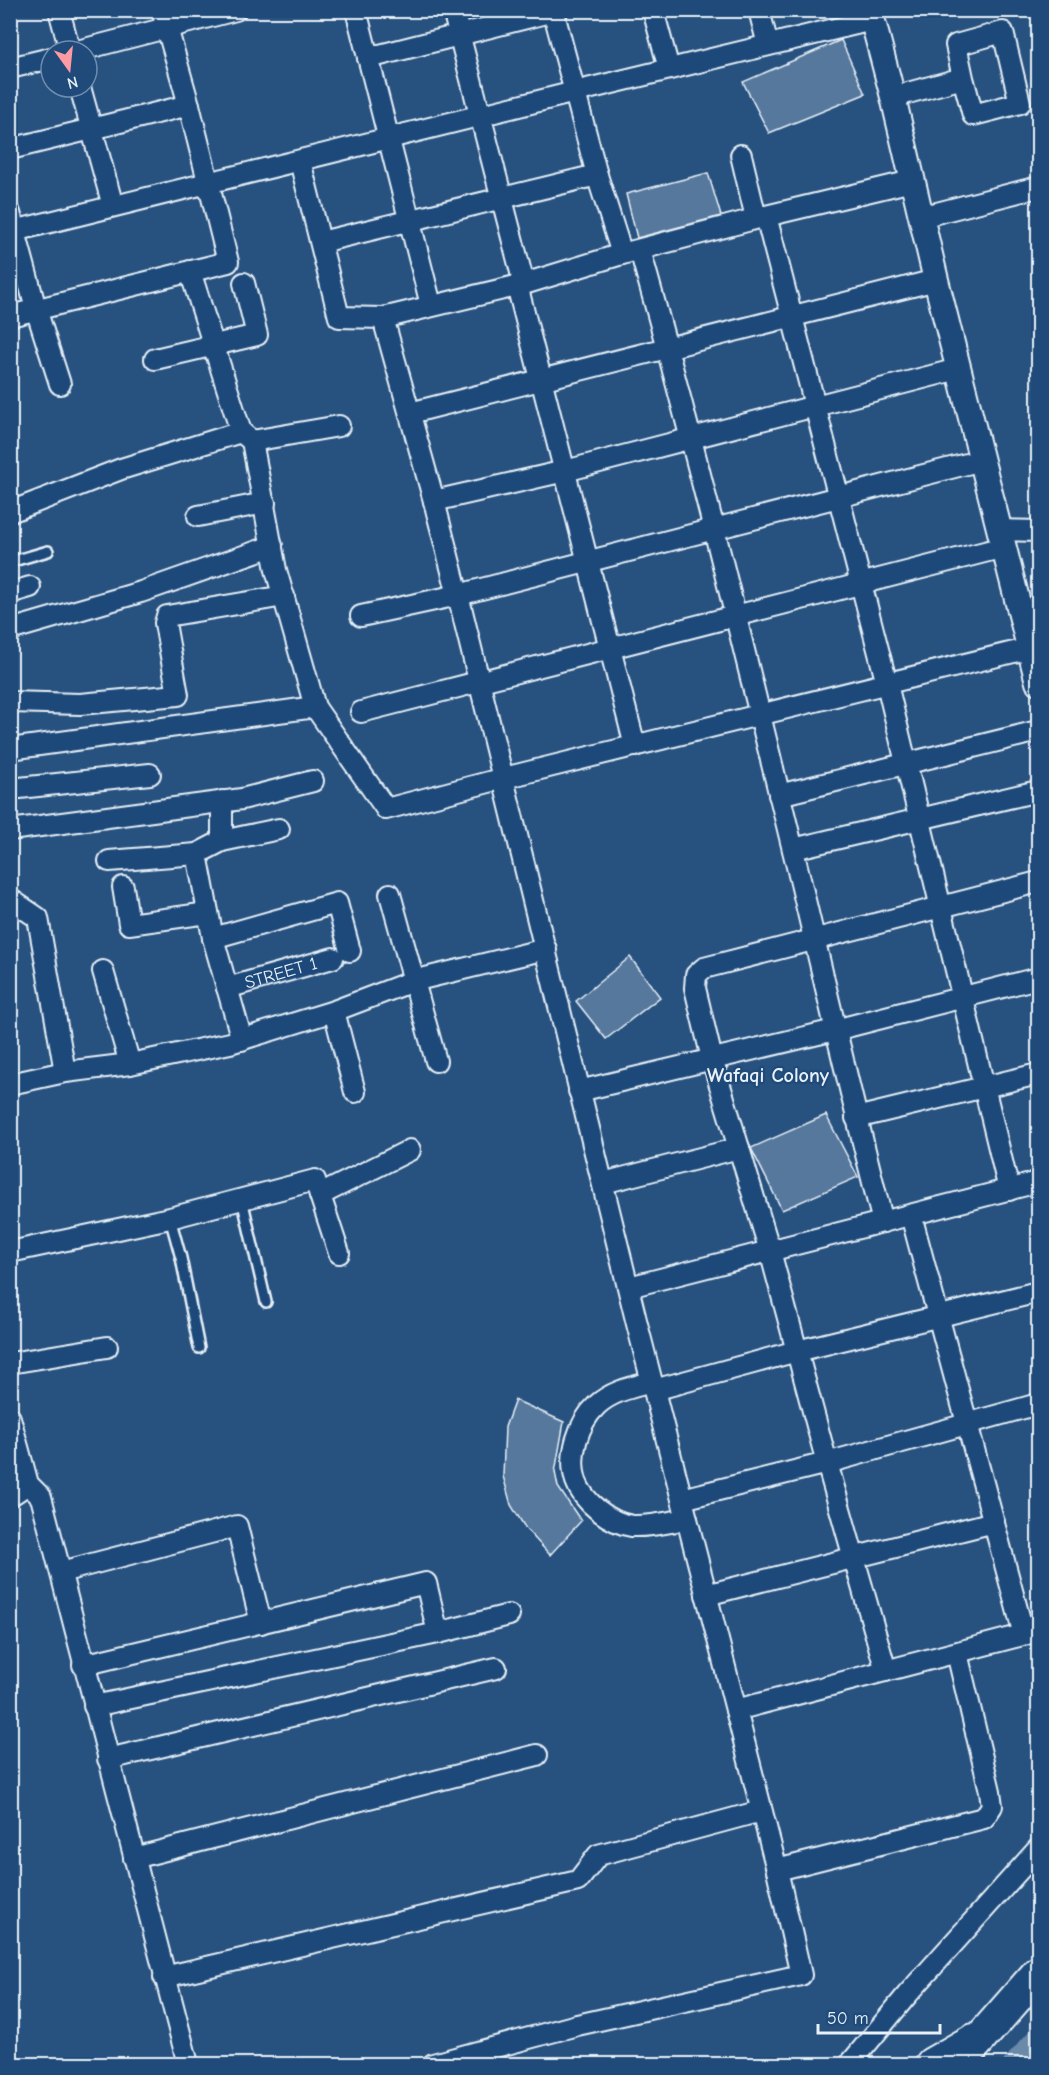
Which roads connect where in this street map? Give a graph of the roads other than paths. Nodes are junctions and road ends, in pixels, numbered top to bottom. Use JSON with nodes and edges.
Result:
{"nodes":[{"id":1,"x":59,"y":10,"type":"edge"},
{"id":2,"x":236,"y":10,"type":"edge"},
{"id":3,"x":356,"y":10,"type":"edge"},
{"id":4,"x":453,"y":10,"type":"edge"},
{"id":5,"x":653,"y":10,"type":"edge"},
{"id":6,"x":759,"y":10,"type":"edge"},
{"id":7,"x":555,"y":11,"type":"edge"},
{"id":8,"x":871,"y":15,"type":"edge"},
{"id":9,"x":165,"y":19,"type":"edge"},
{"id":10,"x":459,"y":36,"type":"junction"},
{"id":11,"x":67,"y":39,"type":"edge"},
{"id":12,"x":99,"y":43,"type":"edge"},
{"id":13,"x":768,"y":45,"type":"junction"},
{"id":14,"x":368,"y":58,"type":"junction"},
{"id":15,"x":39,"y":61,"type":"edge"},
{"id":16,"x":10,"y":68,"type":"edge"},
{"id":17,"x":669,"y":69,"type":"junction"},
{"id":18,"x":963,"y":78,"type":"dead end"},
{"id":19,"x":575,"y":92,"type":"junction"},
{"id":20,"x":893,"y":97,"type":"junction"},
{"id":21,"x":83,"y":99,"type":"edge"},
{"id":22,"x":189,"y":105,"type":"junction"},
{"id":23,"x":479,"y":116,"type":"junction"},
{"id":24,"x":92,"y":130,"type":"junction"},
{"id":25,"x":388,"y":138,"type":"junction"},
{"id":26,"x":10,"y":149,"type":"edge"},
{"id":27,"x":741,"y":155,"type":"dead end"},
{"id":28,"x":300,"y":160,"type":"junction"},
{"id":29,"x":597,"y":175,"type":"junction"},
{"id":30,"x":912,"y":181,"type":"junction"},
{"id":31,"x":209,"y":184,"type":"junction"},
{"id":32,"x":1038,"y":187,"type":"edge"},
{"id":33,"x":502,"y":198,"type":"junction"},
{"id":34,"x":113,"y":206,"type":"junction"},
{"id":35,"x":761,"y":217,"type":"junction"},
{"id":36,"x":921,"y":217,"type":"junction"},
{"id":37,"x":409,"y":220,"type":"junction"},
{"id":38,"x":12,"y":226,"type":"edge"},
{"id":39,"x":321,"y":242,"type":"junction"},
{"id":40,"x":631,"y":252,"type":"junction"},
{"id":41,"x":190,"y":271,"type":"junction"},
{"id":42,"x":936,"y":280,"type":"junction"},
{"id":43,"x":244,"y":283,"type":"dead end"},
{"id":44,"x":521,"y":285,"type":"junction"},
{"id":45,"x":431,"y":305,"type":"junction"},
{"id":46,"x":36,"y":309,"type":"junction"},
{"id":47,"x":10,"y":316,"type":"edge"},
{"id":48,"x":790,"y":317,"type":"junction"},
{"id":49,"x":383,"y":318,"type":"junction"},
{"id":50,"x":213,"y":345,"type":"junction"},
{"id":51,"x":668,"y":348,"type":"junction"},
{"id":52,"x":155,"y":359,"type":"dead end"},
{"id":53,"x":958,"y":369,"type":"junction"},
{"id":54,"x":541,"y":380,"type":"junction"},
{"id":55,"x":60,"y":384,"type":"dead end"},
{"id":56,"x":814,"y":406,"type":"junction"},
{"id":57,"x":410,"y":413,"type":"junction"},
{"id":58,"x":339,"y":426,"type":"dead end"},
{"id":59,"x":247,"y":436,"type":"junction"},
{"id":60,"x":690,"y":437,"type":"junction"},
{"id":61,"x":982,"y":460,"type":"junction"},
{"id":62,"x":565,"y":471,"type":"junction"},
{"id":63,"x":837,"y":496,"type":"junction"},
{"id":64,"x":435,"y":501,"type":"junction"},
{"id":65,"x":265,"y":503,"type":"junction"},
{"id":66,"x":10,"y":512,"type":"edge"},
{"id":67,"x":198,"y":516,"type":"dead end"},
{"id":68,"x":713,"y":528,"type":"junction"},
{"id":69,"x":1038,"y":531,"type":"edge"},
{"id":70,"x":1001,"y":538,"type":"junction"},
{"id":71,"x":272,"y":546,"type":"junction"},
{"id":72,"x":48,"y":551,"type":"dead end"},
{"id":73,"x":10,"y":562,"type":"edge"},
{"id":74,"x":588,"y":562,"type":"junction"},
{"id":75,"x":860,"y":585,"type":"junction"},
{"id":76,"x":30,"y":588,"type":"dead end"},
{"id":77,"x":10,"y":593,"type":"edge"},
{"id":78,"x":458,"y":595,"type":"junction"},
{"id":79,"x":284,"y":596,"type":"junction"},
{"id":80,"x":361,"y":616,"type":"dead end"},
{"id":81,"x":735,"y":617,"type":"junction"},
{"id":82,"x":10,"y":630,"type":"edge"},
{"id":83,"x":1030,"y":648,"type":"junction"},
{"id":84,"x":610,"y":649,"type":"junction"},
{"id":85,"x":478,"y":681,"type":"junction"},
{"id":86,"x":1038,"y":682,"type":"edge"},
{"id":87,"x":887,"y":684,"type":"junction"},
{"id":88,"x":10,"y":702,"type":"edge"},
{"id":89,"x":315,"y":707,"type":"junction"},
{"id":90,"x":361,"y":712,"type":"dead end"},
{"id":91,"x":759,"y":714,"type":"junction"},
{"id":92,"x":1038,"y":731,"type":"edge"},
{"id":93,"x":635,"y":746,"type":"junction"},
{"id":94,"x":10,"y":749,"type":"edge"},
{"id":95,"x":906,"y":762,"type":"junction"},
{"id":96,"x":150,"y":774,"type":"dead end"},
{"id":97,"x":504,"y":778,"type":"junction"},
{"id":98,"x":313,"y":781,"type":"dead end"},
{"id":99,"x":10,"y":789,"type":"edge"},
{"id":100,"x":1038,"y":791,"type":"edge"},
{"id":101,"x":779,"y":795,"type":"junction"},
{"id":102,"x":222,"y":801,"type":"junction"},
{"id":103,"x":920,"y":819,"type":"junction"},
{"id":104,"x":279,"y":829,"type":"dead end"},
{"id":105,"x":10,"y":830,"type":"edge"},
{"id":106,"x":222,"y":840,"type":"junction"},
{"id":107,"x":793,"y":849,"type":"junction"},
{"id":108,"x":197,"y":854,"type":"junction"},
{"id":109,"x":109,"y":861,"type":"dead end"},
{"id":110,"x":1038,"y":882,"type":"edge"},
{"id":111,"x":123,"y":887,"type":"dead end"},
{"id":112,"x":390,"y":894,"type":"dead end"},
{"id":113,"x":10,"y":899,"type":"edge"},
{"id":114,"x":941,"y":906,"type":"junction"},
{"id":115,"x":208,"y":913,"type":"junction"},
{"id":116,"x":213,"y":938,"type":"junction"},
{"id":117,"x":814,"y":939,"type":"junction"},
{"id":118,"x":546,"y":949,"type":"junction"},
{"id":119,"x":103,"y":971,"type":"dead end"},
{"id":120,"x":1038,"y":978,"type":"edge"},
{"id":121,"x":413,"y":981,"type":"junction"},
{"id":122,"x":227,"y":988,"type":"junction"},
{"id":123,"x":963,"y":996,"type":"junction"},
{"id":124,"x":334,"y":1011,"type":"junction"},
{"id":125,"x":835,"y":1030,"type":"junction"},
{"id":126,"x":242,"y":1040,"type":"junction"},
{"id":127,"x":712,"y":1059,"type":"junction"},
{"id":128,"x":436,"y":1061,"type":"dead end"},
{"id":129,"x":130,"y":1064,"type":"junction"},
{"id":130,"x":65,"y":1072,"type":"junction"},
{"id":131,"x":1038,"y":1074,"type":"edge"},
{"id":132,"x":10,"y":1084,"type":"edge"},
{"id":133,"x":985,"y":1087,"type":"junction"},
{"id":134,"x":579,"y":1091,"type":"junction"},
{"id":135,"x":355,"y":1092,"type":"dead end"},
{"id":136,"x":856,"y":1118,"type":"junction"},
{"id":137,"x":739,"y":1148,"type":"junction"},
{"id":138,"x":410,"y":1150,"type":"dead end"},
{"id":139,"x":1038,"y":1182,"type":"edge"},
{"id":140,"x":603,"y":1183,"type":"junction"},
{"id":141,"x":1010,"y":1190,"type":"junction"},
{"id":142,"x":320,"y":1195,"type":"junction"},
{"id":143,"x":242,"y":1199,"type":"junction"},
{"id":144,"x":911,"y":1215,"type":"junction"},
{"id":145,"x":170,"y":1218,"type":"junction"},
{"id":146,"x":883,"y":1222,"type":"junction"},
{"id":147,"x":770,"y":1251,"type":"junction"},
{"id":148,"x":10,"y":1252,"type":"edge"},
{"id":149,"x":339,"y":1253,"type":"dead end"},
{"id":150,"x":629,"y":1287,"type":"junction"},
{"id":151,"x":1038,"y":1292,"type":"edge"},
{"id":152,"x":266,"y":1302,"type":"dead end"},
{"id":153,"x":938,"y":1317,"type":"junction"},
{"id":154,"x":107,"y":1347,"type":"dead end"},
{"id":155,"x":199,"y":1348,"type":"dead end"},
{"id":156,"x":797,"y":1351,"type":"junction"},
{"id":157,"x":10,"y":1363,"type":"edge"},
{"id":158,"x":653,"y":1386,"type":"junction"},
{"id":159,"x":1038,"y":1404,"type":"edge"},
{"id":160,"x":10,"y":1418,"type":"edge"},
{"id":161,"x":967,"y":1424,"type":"junction"},
{"id":162,"x":827,"y":1463,"type":"junction"},
{"id":163,"x":28,"y":1484,"type":"junction"},
{"id":164,"x":10,"y":1496,"type":"edge"},
{"id":165,"x":682,"y":1499,"type":"junction"},
{"id":166,"x":687,"y":1519,"type":"junction"},
{"id":167,"x":994,"y":1522,"type":"junction"},
{"id":168,"x":854,"y":1558,"type":"junction"},
{"id":169,"x":61,"y":1572,"type":"junction"},
{"id":170,"x":706,"y":1596,"type":"junction"},
{"id":171,"x":509,"y":1615,"type":"dead end"},
{"id":172,"x":261,"y":1623,"type":"junction"},
{"id":173,"x":438,"y":1633,"type":"junction"},
{"id":174,"x":1031,"y":1633,"type":"edge"},
{"id":175,"x":957,"y":1653,"type":"junction"},
{"id":176,"x":83,"y":1665,"type":"junction"},
{"id":177,"x":496,"y":1668,"type":"dead end"},
{"id":178,"x":886,"y":1671,"type":"junction"},
{"id":179,"x":94,"y":1706,"type":"junction"},
{"id":180,"x":736,"y":1710,"type":"junction"},
{"id":181,"x":537,"y":1755,"type":"dead end"},
{"id":182,"x":108,"y":1759,"type":"junction"},
{"id":183,"x":761,"y":1811,"type":"junction"},
{"id":184,"x":1038,"y":1849,"type":"edge"},
{"id":185,"x":134,"y":1858,"type":"junction"},
{"id":186,"x":777,"y":1870,"type":"junction"},
{"id":187,"x":1038,"y":1973,"type":"edge"},
{"id":188,"x":164,"y":1977,"type":"junction"},
{"id":189,"x":987,"y":2032,"type":"junction"},
{"id":190,"x":188,"y":2064,"type":"edge"},
{"id":191,"x":433,"y":2064,"type":"edge"},
{"id":192,"x":850,"y":2064,"type":"edge"},
{"id":193,"x":932,"y":2064,"type":"edge"},
{"id":194,"x":958,"y":2064,"type":"edge"}],
"edges":[{"from":1,"to":11,"type":"street"},
{"from":2,"to":9,"type":"street"},
{"from":3,"to":14,"type":"street"},
{"from":4,"to":10,"type":"street"},
{"from":5,"to":17,"type":"street"},
{"from":6,"to":13,"type":"street"},
{"from":7,"to":10,"type":"street"},
{"from":7,"to":19,"type":"street"},
{"from":8,"to":13,"type":"street"},
{"from":8,"to":20,"type":"street"},
{"from":9,"to":12,"type":"street"},
{"from":9,"to":22,"type":"street"},
{"from":10,"to":14,"type":"street"},
{"from":10,"to":23,"type":"street"},
{"from":13,"to":17,"type":"street"},
{"from":14,"to":25,"type":"street"},
{"from":15,"to":16,"type":"street"},
{"from":17,"to":19,"type":"street"},
{"from":18,"to":20,"type":"street"},
{"from":19,"to":23,"type":"street"},
{"from":19,"to":29,"type":"street"},
{"from":20,"to":30,"type":"street"},
{"from":21,"to":24,"type":"street"},
{"from":22,"to":24,"type":"street"},
{"from":22,"to":31,"type":"street"},
{"from":23,"to":25,"type":"street"},
{"from":23,"to":33,"type":"street"},
{"from":24,"to":26,"type":"street"},
{"from":24,"to":34,"type":"street"},
{"from":25,"to":28,"type":"street"},
{"from":25,"to":37,"type":"street"},
{"from":27,"to":35,"type":"street"},
{"from":28,"to":31,"type":"street"},
{"from":28,"to":39,"type":"street"},
{"from":29,"to":33,"type":"street"},
{"from":29,"to":40,"type":"street"},
{"from":30,"to":35,"type":"street"},
{"from":30,"to":36,"type":"street"},
{"from":31,"to":34,"type":"street"},
{"from":31,"to":41,"type":"street"},
{"from":32,"to":36,"type":"street"},
{"from":33,"to":37,"type":"street"},
{"from":33,"to":44,"type":"street"},
{"from":34,"to":38,"type":"street"},
{"from":35,"to":40,"type":"street"},
{"from":35,"to":48,"type":"street"},
{"from":36,"to":42,"type":"street"},
{"from":37,"to":39,"type":"street"},
{"from":37,"to":45,"type":"street"},
{"from":38,"to":46,"type":"street"},
{"from":39,"to":49,"type":"street"},
{"from":40,"to":44,"type":"street"},
{"from":40,"to":51,"type":"street"},
{"from":41,"to":46,"type":"street"},
{"from":41,"to":50,"type":"street"},
{"from":42,"to":48,"type":"street"},
{"from":42,"to":53,"type":"street"},
{"from":43,"to":50,"type":"street"},
{"from":44,"to":45,"type":"street"},
{"from":44,"to":54,"type":"street"},
{"from":45,"to":49,"type":"street"},
{"from":46,"to":47,"type":"street"},
{"from":46,"to":55,"type":"street"},
{"from":48,"to":51,"type":"street"},
{"from":48,"to":56,"type":"street"},
{"from":49,"to":57,"type":"street"},
{"from":50,"to":52,"type":"street"},
{"from":50,"to":59,"type":"street"},
{"from":51,"to":54,"type":"street"},
{"from":51,"to":60,"type":"street"},
{"from":53,"to":56,"type":"street"},
{"from":53,"to":61,"type":"street"},
{"from":54,"to":57,"type":"street"},
{"from":54,"to":62,"type":"street"},
{"from":56,"to":60,"type":"street"},
{"from":56,"to":63,"type":"street"},
{"from":57,"to":64,"type":"street"},
{"from":58,"to":59,"type":"street"},
{"from":59,"to":65,"type":"street"},
{"from":59,"to":66,"type":"street"},
{"from":60,"to":62,"type":"street"},
{"from":60,"to":68,"type":"street"},
{"from":61,"to":63,"type":"street"},
{"from":61,"to":70,"type":"street"},
{"from":62,"to":64,"type":"street"},
{"from":62,"to":74,"type":"street"},
{"from":63,"to":68,"type":"street"},
{"from":63,"to":75,"type":"street"},
{"from":64,"to":78,"type":"street"},
{"from":65,"to":67,"type":"street"},
{"from":65,"to":71,"type":"street"},
{"from":68,"to":74,"type":"street"},
{"from":68,"to":81,"type":"street"},
{"from":69,"to":70,"type":"street"},
{"from":70,"to":75,"type":"street"},
{"from":70,"to":83,"type":"street"},
{"from":71,"to":79,"type":"street"},
{"from":71,"to":82,"type":"street"},
{"from":72,"to":73,"type":"lane"},
{"from":74,"to":78,"type":"street"},
{"from":74,"to":84,"type":"street"},
{"from":75,"to":81,"type":"street"},
{"from":75,"to":87,"type":"street"},
{"from":76,"to":77,"type":"street"},
{"from":78,"to":80,"type":"street"},
{"from":78,"to":85,"type":"street"},
{"from":79,"to":88,"type":"street"},
{"from":79,"to":89,"type":"street"},
{"from":81,"to":84,"type":"street"},
{"from":81,"to":91,"type":"street"},
{"from":83,"to":86,"type":"street"},
{"from":83,"to":87,"type":"street"},
{"from":84,"to":85,"type":"street"},
{"from":84,"to":93,"type":"street"},
{"from":85,"to":90,"type":"street"},
{"from":85,"to":97,"type":"street"},
{"from":87,"to":91,"type":"street"},
{"from":87,"to":95,"type":"street"},
{"from":89,"to":94,"type":"street"},
{"from":89,"to":97,"type":"street"},
{"from":91,"to":93,"type":"street"},
{"from":91,"to":101,"type":"street"},
{"from":92,"to":95,"type":"street"},
{"from":93,"to":97,"type":"street"},
{"from":95,"to":101,"type":"street"},
{"from":95,"to":103,"type":"street"},
{"from":96,"to":99,"type":"street"},
{"from":97,"to":118,"type":"street"},
{"from":98,"to":102,"type":"street"},
{"from":100,"to":103,"type":"street"},
{"from":101,"to":107,"type":"street"},
{"from":102,"to":105,"type":"street"},
{"from":102,"to":106,"type":"street"},
{"from":103,"to":107,"type":"street"},
{"from":103,"to":114,"type":"street"},
{"from":104,"to":106,"type":"street"},
{"from":106,"to":108,"type":"street"},
{"from":107,"to":117,"type":"street"},
{"from":108,"to":109,"type":"street"},
{"from":108,"to":115,"type":"street"},
{"from":110,"to":114,"type":"street"},
{"from":111,"to":115,"type":"street"},
{"from":112,"to":121,"type":"street"},
{"from":113,"to":130,"type":"street"},
{"from":114,"to":117,"type":"street"},
{"from":114,"to":123,"type":"street"},
{"from":115,"to":116,"type":"street"},
{"from":116,"to":122,"type":"street"},
{"from":116,"to":122,"type":"street","name":"STREET 1"},
{"from":117,"to":125,"type":"street"},
{"from":117,"to":127,"type":"street"},
{"from":118,"to":121,"type":"street"},
{"from":118,"to":134,"type":"street"},
{"from":119,"to":129,"type":"street"},
{"from":120,"to":123,"type":"street"},
{"from":121,"to":124,"type":"street"},
{"from":121,"to":128,"type":"street"},
{"from":122,"to":126,"type":"street"},
{"from":123,"to":125,"type":"street"},
{"from":123,"to":133,"type":"street"},
{"from":124,"to":126,"type":"street"},
{"from":124,"to":135,"type":"street"},
{"from":125,"to":127,"type":"street"},
{"from":125,"to":136,"type":"street"},
{"from":126,"to":129,"type":"street"},
{"from":127,"to":134,"type":"street"},
{"from":127,"to":137,"type":"street"},
{"from":129,"to":130,"type":"street"},
{"from":130,"to":132,"type":"street"},
{"from":131,"to":133,"type":"street"},
{"from":133,"to":136,"type":"street"},
{"from":133,"to":141,"type":"street"},
{"from":134,"to":140,"type":"street"},
{"from":136,"to":146,"type":"street"},
{"from":137,"to":140,"type":"street"},
{"from":137,"to":147,"type":"street"},
{"from":138,"to":142,"type":"street"},
{"from":139,"to":141,"type":"street"},
{"from":140,"to":150,"type":"street"},
{"from":141,"to":144,"type":"street"},
{"from":142,"to":143,"type":"street"},
{"from":142,"to":149,"type":"street"},
{"from":143,"to":145,"type":"street"},
{"from":143,"to":152,"type":"lane"},
{"from":144,"to":146,"type":"street"},
{"from":144,"to":153,"type":"street"},
{"from":145,"to":148,"type":"street"},
{"from":145,"to":155,"type":"lane"},
{"from":146,"to":147,"type":"street"},
{"from":147,"to":150,"type":"street"},
{"from":147,"to":156,"type":"street"},
{"from":150,"to":158,"type":"street"},
{"from":151,"to":153,"type":"street"},
{"from":153,"to":156,"type":"street"},
{"from":153,"to":161,"type":"street"},
{"from":154,"to":157,"type":"street"},
{"from":156,"to":158,"type":"street"},
{"from":156,"to":162,"type":"street"},
{"from":158,"to":165,"type":"street"},
{"from":158,"to":166,"type":"street"},
{"from":159,"to":161,"type":"street"},
{"from":160,"to":163,"type":"street"},
{"from":161,"to":162,"type":"street"},
{"from":161,"to":167,"type":"street"},
{"from":162,"to":165,"type":"street"},
{"from":162,"to":168,"type":"street"},
{"from":163,"to":164,"type":"street"},
{"from":163,"to":169,"type":"street"},
{"from":165,"to":166,"type":"street"},
{"from":166,"to":170,"type":"street"},
{"from":167,"to":168,"type":"street"},
{"from":167,"to":174,"type":"street"},
{"from":168,"to":170,"type":"street"},
{"from":168,"to":178,"type":"street"},
{"from":169,"to":172,"type":"street"},
{"from":169,"to":176,"type":"street"},
{"from":170,"to":180,"type":"street"},
{"from":171,"to":173,"type":"street"},
{"from":172,"to":173,"type":"street"},
{"from":172,"to":176,"type":"street"},
{"from":173,"to":179,"type":"street"},
{"from":174,"to":175,"type":"street"},
{"from":175,"to":178,"type":"street"},
{"from":175,"to":186,"type":"street"},
{"from":176,"to":179,"type":"street"},
{"from":177,"to":182,"type":"street"},
{"from":178,"to":180,"type":"street"},
{"from":179,"to":182,"type":"street"},
{"from":180,"to":183,"type":"street"},
{"from":181,"to":185,"type":"street"},
{"from":182,"to":185,"type":"street"},
{"from":183,"to":186,"type":"street"},
{"from":183,"to":188,"type":"street"},
{"from":184,"to":192,"type":"street"},
{"from":185,"to":188,"type":"street"},
{"from":186,"to":191,"type":"street"},
{"from":187,"to":189,"type":"highway"},
{"from":188,"to":190,"type":"street"},
{"from":189,"to":193,"type":"highway"},
{"from":189,"to":194,"type":"highway"}]}
